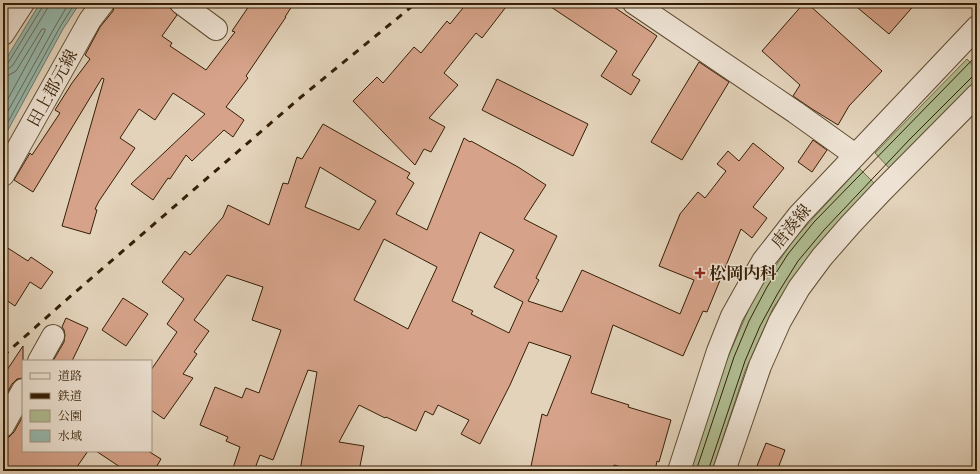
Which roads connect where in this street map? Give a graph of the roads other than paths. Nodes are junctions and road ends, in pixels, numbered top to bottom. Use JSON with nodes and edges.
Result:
{"nodes":[{"id":1,"x":24,"y":3,"type":"edge"},
{"id":2,"x":103,"y":3,"type":"edge"},
{"id":3,"x":181,"y":3,"type":"edge"},
{"id":4,"x":634,"y":3,"type":"edge"},
{"id":5,"x":977,"y":27,"type":"edge"},
{"id":6,"x":216,"y":30,"type":"dead end"},
{"id":7,"x":3,"y":34,"type":"edge"},
{"id":8,"x":977,"y":94,"type":"edge"},
{"id":9,"x":855,"y":155,"type":"junction"},
{"id":10,"x":3,"y":175,"type":"edge"},
{"id":11,"x":53,"y":336,"type":"dead end"},
{"id":12,"x":40,"y":360,"type":"edge"},
{"id":13,"x":22,"y":392,"type":"edge"},
{"id":14,"x":3,"y":426,"type":"edge"},
{"id":15,"x":679,"y":471,"type":"edge"},
{"id":16,"x":724,"y":471,"type":"edge"}],
"edges":[{"from":1,"to":7,"type":"street"},
{"from":2,"to":10,"type":"street","name":"田上郡元線"},
{"from":3,"to":6,"type":"street"},
{"from":4,"to":9,"type":"street"},
{"from":5,"to":9,"type":"street","name":"唐湊線"},
{"from":8,"to":16,"type":"street"},
{"from":9,"to":15,"type":"street","name":"唐湊線"},
{"from":11,"to":12,"type":"street"},
{"from":13,"to":14,"type":"street"}]}
